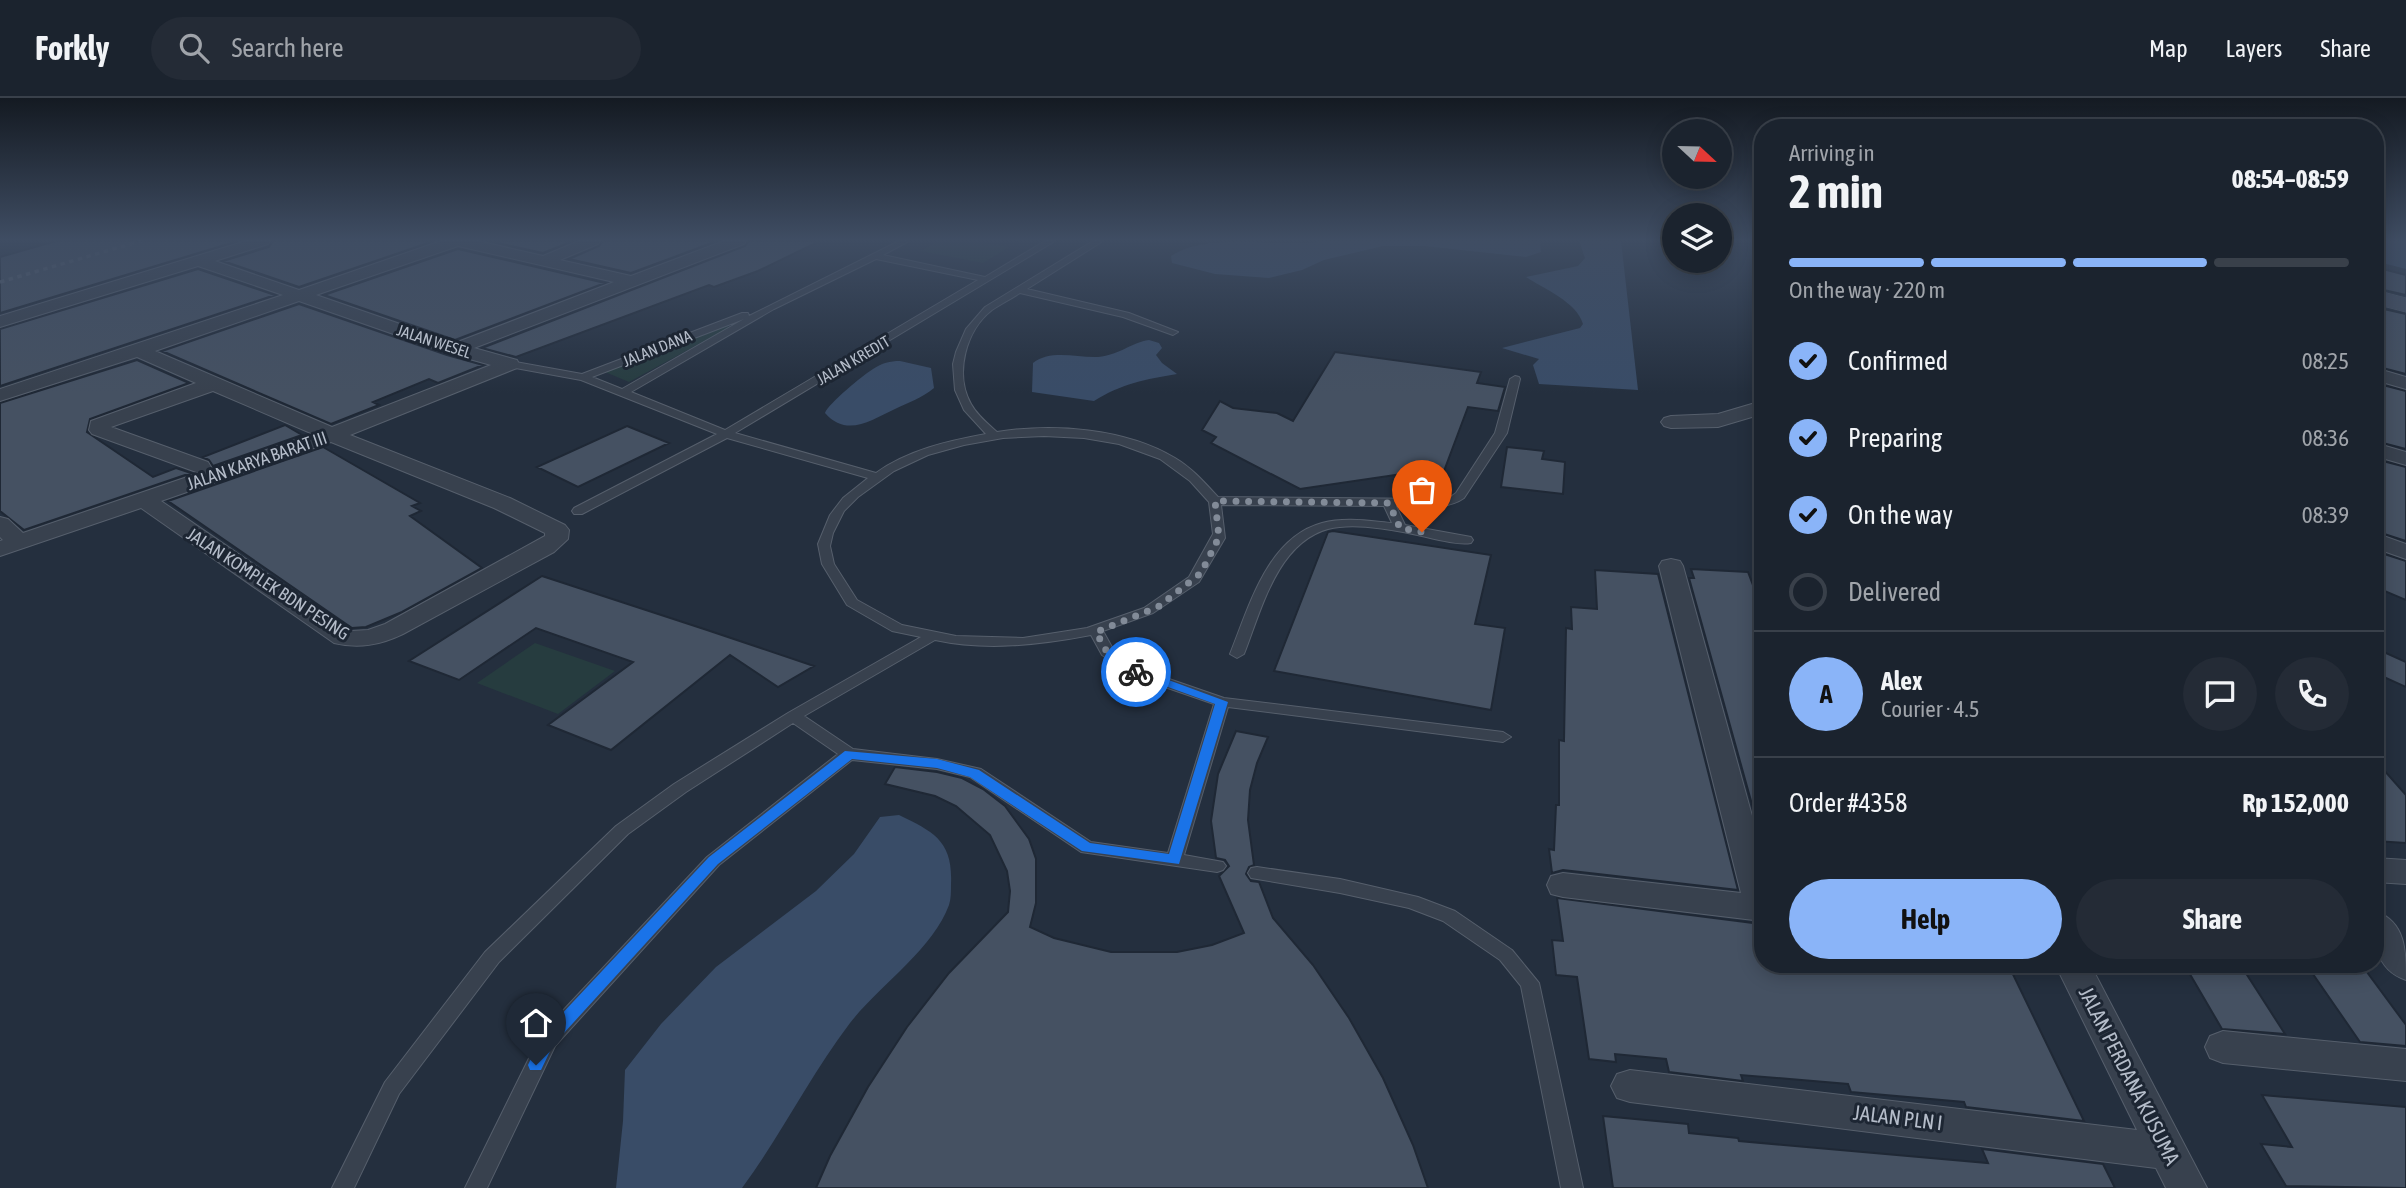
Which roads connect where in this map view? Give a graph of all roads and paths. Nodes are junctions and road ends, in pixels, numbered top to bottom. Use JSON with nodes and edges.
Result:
{"nodes":[{"id":1,"x":99,"y":292,"type":"edge"},
{"id":2,"x":287,"y":292,"type":"edge"},
{"id":3,"x":311,"y":292,"type":"edge"},
{"id":4,"x":602,"y":292,"type":"edge"},
{"id":5,"x":802,"y":292,"type":"edge"},
{"id":6,"x":964,"y":292,"type":"edge"},
{"id":7,"x":1016,"y":292,"type":"edge"},
{"id":8,"x":1027,"y":292,"type":"edge"},
{"id":9,"x":299,"y":296,"type":"junction"},
{"id":10,"x":2384,"y":299,"type":"edge"},
{"id":11,"x":2406,"y":305,"type":"edge"},
{"id":12,"x":771,"y":307,"type":"junction"},
{"id":13,"x":0,"y":322,"type":"edge"},
{"id":14,"x":1173,"y":332,"type":"dead end"},
{"id":15,"x":463,"y":346,"type":"junction"},
{"id":16,"x":138,"y":351,"type":"junction"},
{"id":17,"x":510,"y":364,"type":"junction"},
{"id":18,"x":583,"y":377,"type":"junction"},
{"id":19,"x":2384,"y":377,"type":"edge"},
{"id":20,"x":1515,"y":379,"type":"dead end"},
{"id":21,"x":2406,"y":383,"type":"edge"},
{"id":22,"x":213,"y":384,"type":"junction"},
{"id":23,"x":624,"y":392,"type":"junction"},
{"id":24,"x":0,"y":395,"type":"edge"},
{"id":25,"x":1754,"y":411,"type":"edge"},
{"id":26,"x":1671,"y":422,"type":"dead end"},
{"id":27,"x":726,"y":434,"type":"junction"},
{"id":28,"x":331,"y":435,"type":"junction"},
{"id":29,"x":994,"y":436,"type":"junction"},
{"id":30,"x":2384,"y":452,"type":"edge"},
{"id":31,"x":2406,"y":459,"type":"edge"},
{"id":32,"x":200,"y":467,"type":"dead end"},
{"id":33,"x":875,"y":476,"type":"junction"},
{"id":34,"x":1215,"y":501,"type":"junction"},
{"id":35,"x":1389,"y":503,"type":"junction"},
{"id":36,"x":150,"y":505,"type":"junction"},
{"id":37,"x":578,"y":511,"type":"dead end"},
{"id":38,"x":0,"y":524,"type":"edge"},
{"id":39,"x":1400,"y":528,"type":"junction"},
{"id":40,"x":1467,"y":540,"type":"dead end"},
{"id":41,"x":2384,"y":543,"type":"edge"},
{"id":42,"x":10,"y":546,"type":"edge"},
{"id":43,"x":2406,"y":552,"type":"edge"},
{"id":44,"x":0,"y":562,"type":"edge"},
{"id":45,"x":1671,"y":566,"type":"dead end"},
{"id":46,"x":1096,"y":632,"type":"junction"},
{"id":47,"x":929,"y":638,"type":"junction"},
{"id":48,"x":1237,"y":654,"type":"dead end"},
{"id":49,"x":1222,"y":702,"type":"junction"},
{"id":50,"x":793,"y":716,"type":"junction"},
{"id":51,"x":1503,"y":737,"type":"dead end"},
{"id":52,"x":849,"y":754,"type":"junction"},
{"id":53,"x":1174,"y":860,"type":"junction"},
{"id":54,"x":1217,"y":866,"type":"dead end"},
{"id":55,"x":2384,"y":871,"type":"edge"},
{"id":56,"x":2406,"y":872,"type":"edge"},
{"id":57,"x":1257,"y":873,"type":"dead end"},
{"id":58,"x":1754,"y":878,"type":"edge"},
{"id":59,"x":1563,"y":885,"type":"dead end"},
{"id":60,"x":1754,"y":907,"type":"edge"},
{"id":61,"x":2384,"y":936,"type":"edge"},
{"id":62,"x":2406,"y":966,"type":"edge"},
{"id":63,"x":2077,"y":973,"type":"edge"},
{"id":64,"x":2223,"y":1047,"type":"dead end"},
{"id":65,"x":2406,"y":1065,"type":"edge"},
{"id":66,"x":1630,"y":1086,"type":"dead end"},
{"id":67,"x":2166,"y":1151,"type":"junction"},
{"id":68,"x":343,"y":1188,"type":"edge"},
{"id":69,"x":475,"y":1188,"type":"edge"},
{"id":70,"x":1572,"y":1188,"type":"edge"},
{"id":71,"x":2187,"y":1188,"type":"edge"}],
"edges":[{"from":1,"to":13,"type":"street"},
{"from":2,"to":9,"type":"street","name":"JALAN WESEL"},
{"from":3,"to":9,"type":"street"},
{"from":4,"to":15,"type":"street"},
{"from":5,"to":12,"type":"lane","name":"JALAN DANA"},
{"from":6,"to":27,"type":"lane","name":"JALAN KREDIT"},
{"from":7,"to":29,"type":"lane"},
{"from":8,"to":14,"type":"lane"},
{"from":9,"to":15,"type":"street","name":"JALAN WESEL"},
{"from":9,"to":16,"type":"street"},
{"from":10,"to":11,"type":"main road"},
{"from":12,"to":18,"type":"lane","name":"JALAN DANA"},
{"from":12,"to":23,"type":"lane","name":"JALAN DANA"},
{"from":15,"to":17,"type":"street","name":"JALAN WESEL"},
{"from":16,"to":22,"type":"street"},
{"from":16,"to":24,"type":"street"},
{"from":17,"to":18,"type":"lane","name":"JALAN DANA"},
{"from":17,"to":28,"type":"street","name":"JALAN KARYA BARAT III"},
{"from":18,"to":23,"type":"lane","name":"JALAN DANA"},
{"from":19,"to":21,"type":"street"},
{"from":20,"to":35,"type":"lane"},
{"from":22,"to":28,"type":"street"},
{"from":22,"to":32,"type":"street"},
{"from":23,"to":27,"type":"lane","name":"JALAN DANA"},
{"from":25,"to":26,"type":"street"},
{"from":27,"to":33,"type":"lane","name":"JALAN DANA"},
{"from":27,"to":37,"type":"lane","name":"JALAN KREDIT"},
{"from":28,"to":36,"type":"street","name":"JALAN KARYA BARAT III"},
{"from":28,"to":36,"type":"street","name":"JALAN KOMPLEK BDN PESING"},
{"from":29,"to":33,"type":"lane"},
{"from":29,"to":34,"type":"lane"},
{"from":30,"to":31,"type":"street"},
{"from":33,"to":47,"type":"lane"},
{"from":34,"to":35,"type":"lane"},
{"from":34,"to":46,"type":"lane"},
{"from":35,"to":39,"type":"lane"},
{"from":36,"to":42,"type":"street","name":"JALAN KARYA BARAT III"},
{"from":36,"to":44,"type":"street"},
{"from":38,"to":42,"type":"street"},
{"from":39,"to":40,"type":"lane"},
{"from":39,"to":48,"type":"lane"},
{"from":41,"to":43,"type":"street"},
{"from":45,"to":58,"type":"street"},
{"from":46,"to":47,"type":"lane"},
{"from":46,"to":49,"type":"lane"},
{"from":47,"to":50,"type":"lane"},
{"from":49,"to":51,"type":"lane"},
{"from":49,"to":53,"type":"lane"},
{"from":50,"to":52,"type":"lane"},
{"from":50,"to":68,"type":"lane"},
{"from":52,"to":53,"type":"lane"},
{"from":52,"to":69,"type":"lane"},
{"from":53,"to":54,"type":"lane"},
{"from":55,"to":56,"type":"street"},
{"from":57,"to":70,"type":"lane"},
{"from":59,"to":60,"type":"street"},
{"from":61,"to":62,"type":"street"},
{"from":63,"to":67,"type":"street","name":"JALAN PERDANA KUSUMA"},
{"from":64,"to":65,"type":"street"},
{"from":66,"to":67,"type":"street","name":"JALAN PLN I"},
{"from":67,"to":71,"type":"street","name":"JALAN PERDANA KUSUMA"}]}
